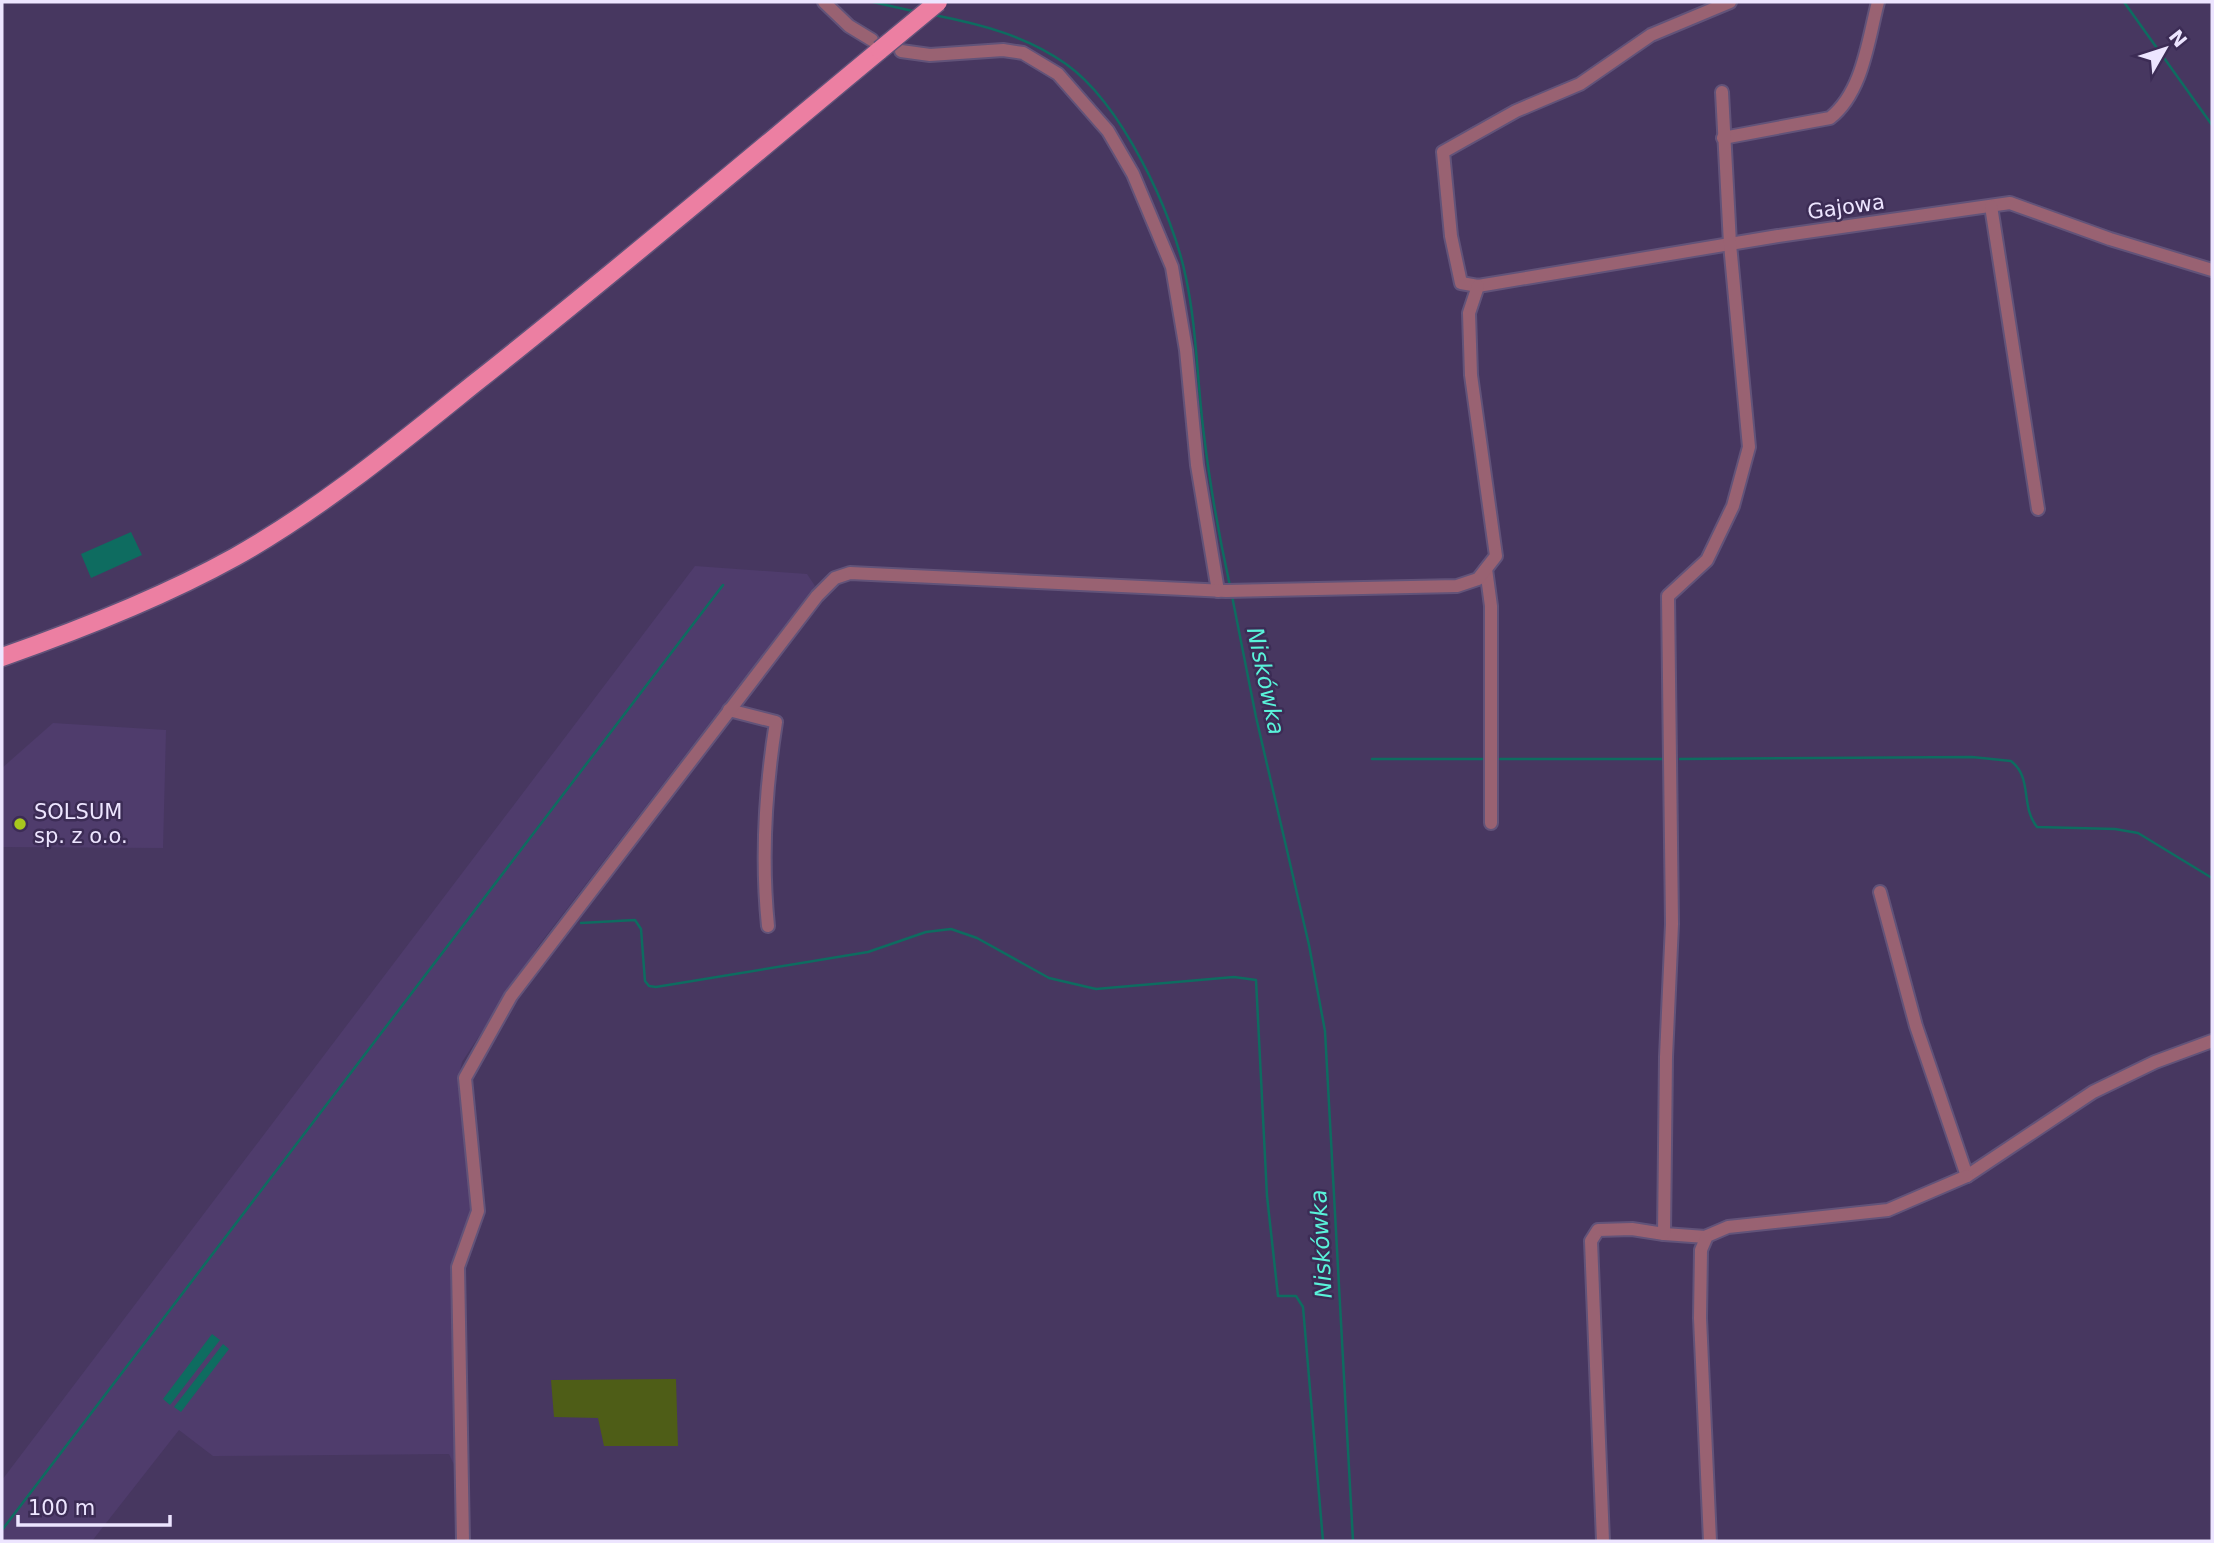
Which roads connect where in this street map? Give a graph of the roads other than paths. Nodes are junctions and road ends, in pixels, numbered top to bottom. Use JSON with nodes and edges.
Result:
{"nodes":[{"id":1,"x":824,"y":2,"type":"edge"},
{"id":2,"x":938,"y":2,"type":"edge"},
{"id":3,"x":1730,"y":2,"type":"edge"},
{"id":4,"x":1878,"y":2,"type":"edge"},
{"id":5,"x":876,"y":45,"type":"junction"},
{"id":6,"x":901,"y":51,"type":"dead end"},
{"id":7,"x":1722,"y":92,"type":"dead end"},
{"id":8,"x":1723,"y":138,"type":"junction"},
{"id":9,"x":1991,"y":206,"type":"junction"},
{"id":10,"x":1730,"y":244,"type":"junction"},
{"id":11,"x":2212,"y":270,"type":"edge"},
{"id":12,"x":1478,"y":286,"type":"junction"},
{"id":13,"x":2038,"y":509,"type":"dead end"},
{"id":14,"x":1486,"y":569,"type":"junction"},
{"id":15,"x":1222,"y":591,"type":"junction"},
{"id":16,"x":2,"y":657,"type":"edge"},
{"id":17,"x":729,"y":710,"type":"junction"},
{"id":18,"x":1491,"y":822,"type":"dead end"},
{"id":19,"x":1880,"y":892,"type":"dead end"},
{"id":20,"x":768,"y":926,"type":"dead end"},
{"id":21,"x":2212,"y":1041,"type":"edge"},
{"id":22,"x":1967,"y":1176,"type":"junction"},
{"id":23,"x":1664,"y":1234,"type":"junction"},
{"id":24,"x":1706,"y":1237,"type":"junction"},
{"id":25,"x":463,"y":1541,"type":"edge"},
{"id":26,"x":1603,"y":1541,"type":"edge"},
{"id":27,"x":1710,"y":1541,"type":"edge"}],
"edges":[{"from":1,"to":5,"type":"street"},
{"from":2,"to":5,"type":"main road","bridge":true},
{"from":3,"to":12,"type":"street"},
{"from":4,"to":8,"type":"street"},
{"from":5,"to":16,"type":"main road"},
{"from":6,"to":15,"type":"street"},
{"from":7,"to":8,"type":"street"},
{"from":8,"to":10,"type":"street"},
{"from":9,"to":10,"type":"street","name":"Gajowa"},
{"from":9,"to":11,"type":"street","name":"Gajowa"},
{"from":9,"to":13,"type":"street"},
{"from":10,"to":12,"type":"street","name":"Gajowa"},
{"from":10,"to":23,"type":"street"},
{"from":12,"to":14,"type":"street"},
{"from":14,"to":15,"type":"street"},
{"from":14,"to":18,"type":"street"},
{"from":15,"to":17,"type":"street"},
{"from":17,"to":20,"type":"street"},
{"from":17,"to":25,"type":"street"},
{"from":19,"to":22,"type":"street"},
{"from":21,"to":22,"type":"street"},
{"from":22,"to":24,"type":"street"},
{"from":23,"to":24,"type":"street"},
{"from":23,"to":26,"type":"street"},
{"from":24,"to":27,"type":"street"}]}
